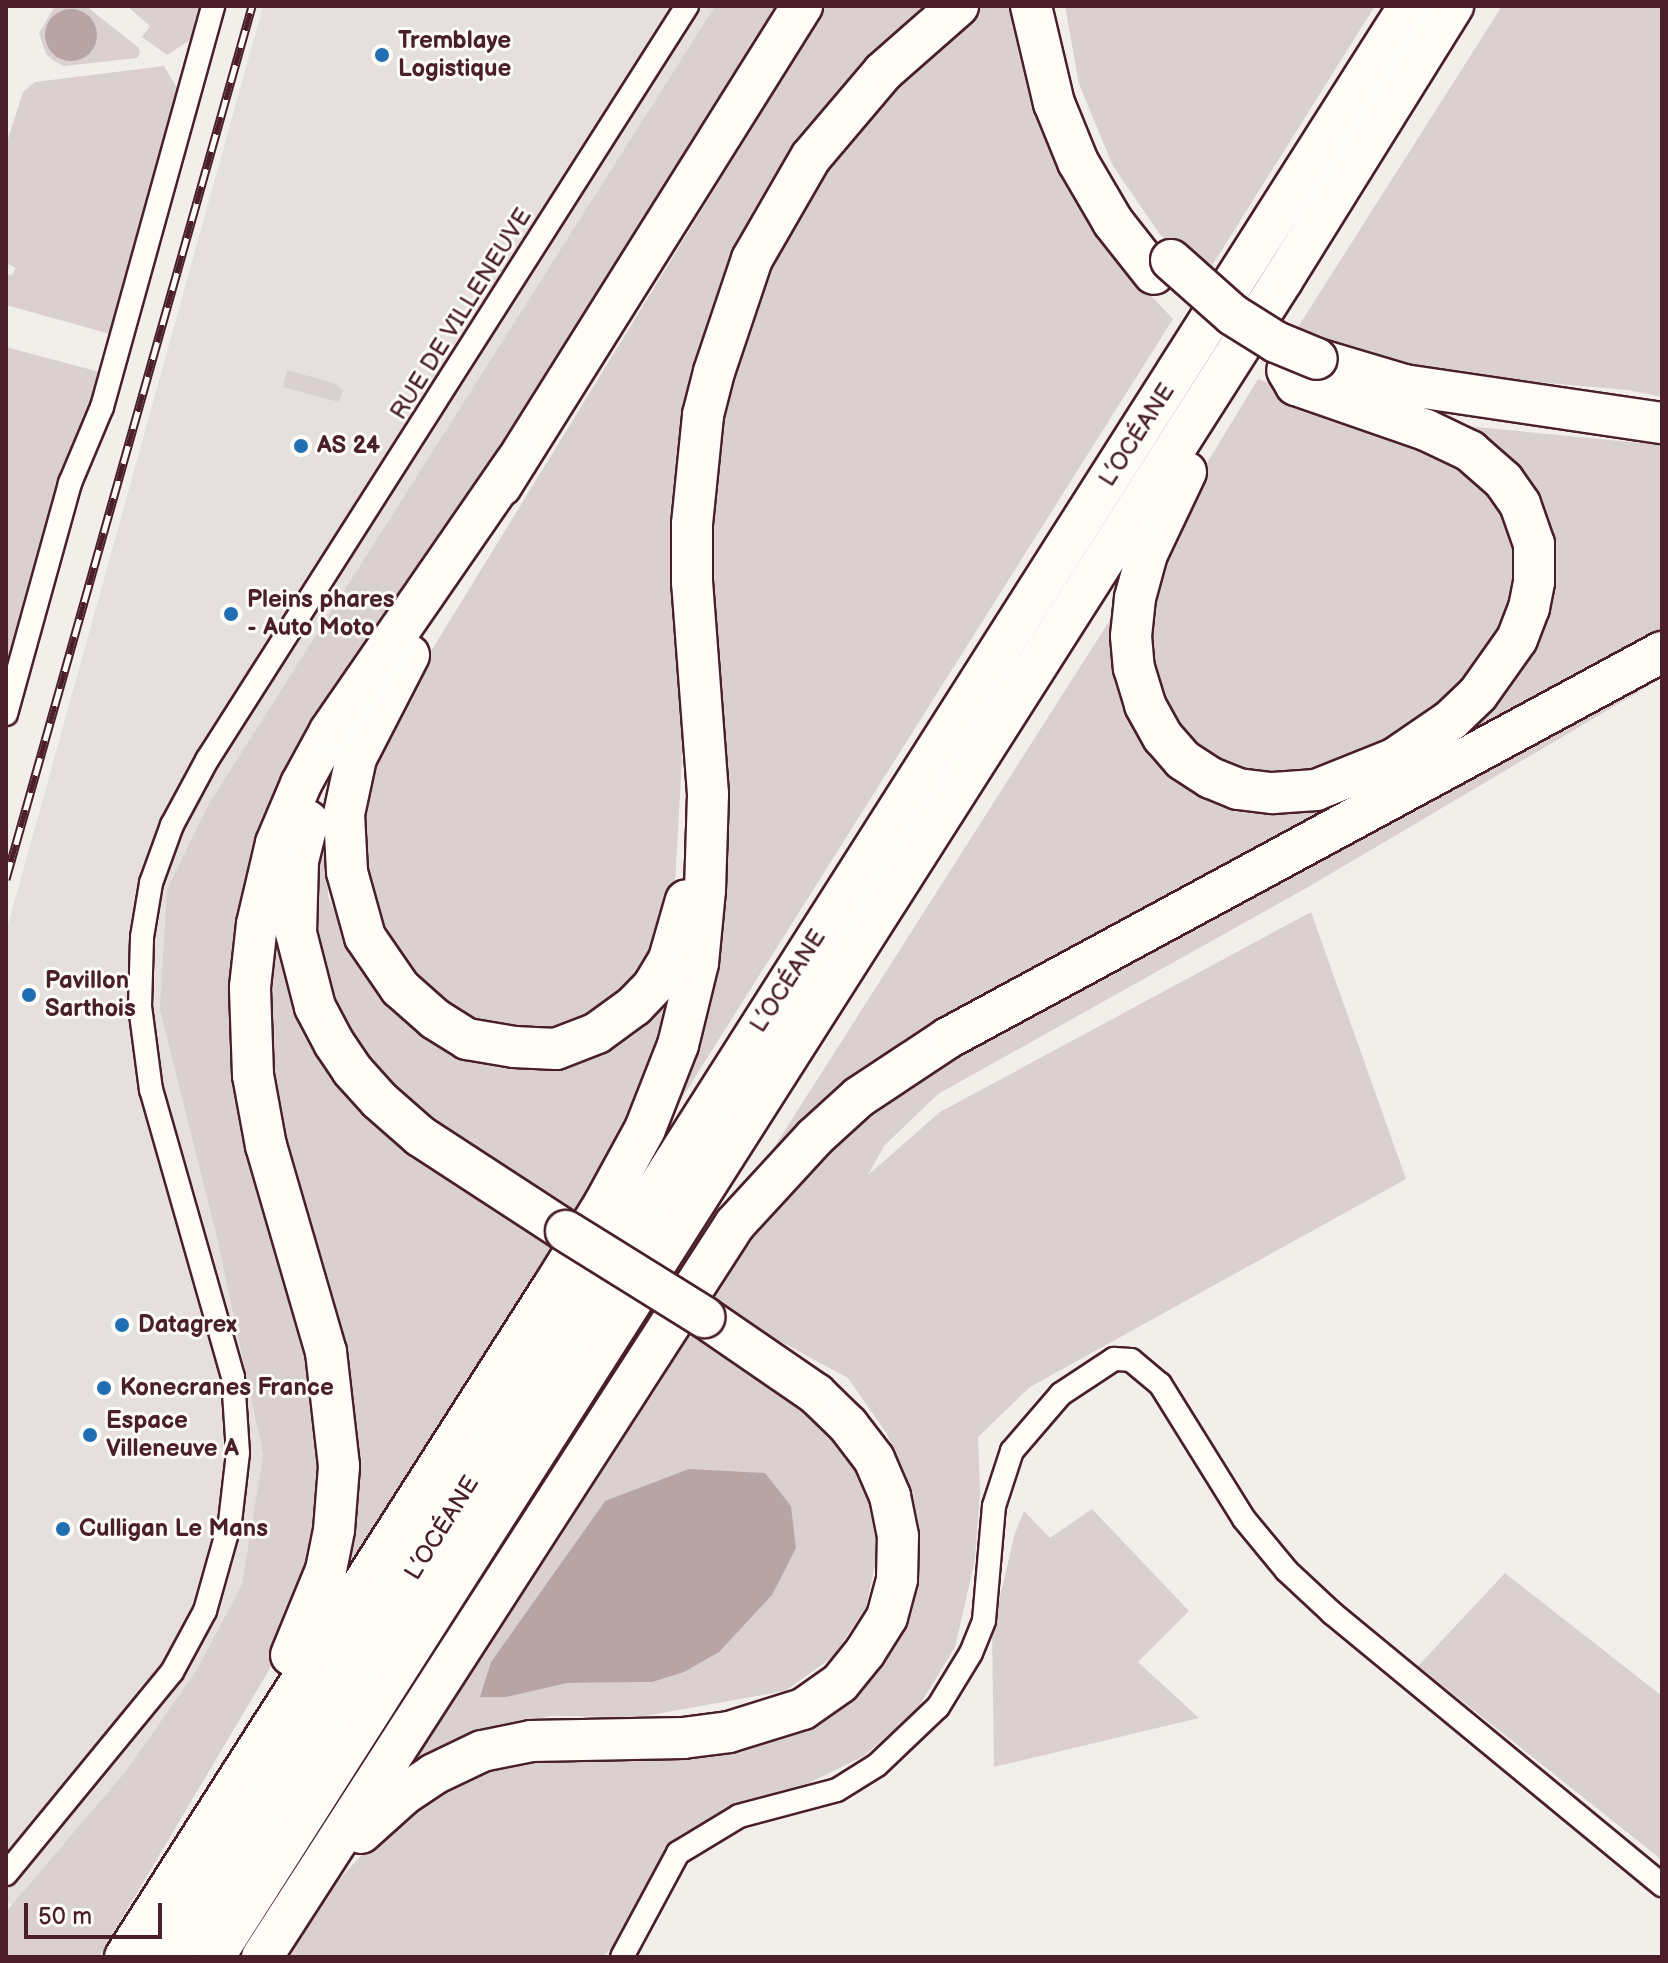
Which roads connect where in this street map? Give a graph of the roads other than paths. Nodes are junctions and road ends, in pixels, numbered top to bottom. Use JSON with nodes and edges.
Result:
{"nodes":[{"id":1,"x":213,"y":6,"type":"edge"},
{"id":2,"x":687,"y":6,"type":"edge"},
{"id":3,"x":802,"y":6,"type":"edge"},
{"id":4,"x":958,"y":6,"type":"edge"},
{"id":5,"x":1031,"y":6,"type":"edge"},
{"id":6,"x":1056,"y":6,"type":"edge"},
{"id":7,"x":1409,"y":6,"type":"edge"},
{"id":8,"x":1453,"y":6,"type":"edge"},
{"id":9,"x":1162,"y":267,"type":"junction"},
{"id":10,"x":1283,"y":279,"type":"junction"},
{"id":11,"x":1301,"y":373,"type":"junction"},
{"id":12,"x":1662,"y":423,"type":"edge"},
{"id":13,"x":515,"y":463,"type":"junction"},
{"id":14,"x":1662,"y":652,"type":"edge"},
{"id":15,"x":6,"y":714,"type":"edge"},
{"id":16,"x":704,"y":757,"type":"junction"},
{"id":17,"x":322,"y":1866,"type":"junction"},
{"id":18,"x":6,"y":1874,"type":"edge"},
{"id":19,"x":1662,"y":1885,"type":"edge"},
{"id":20,"x":159,"y":1903,"type":"junction"},
{"id":21,"x":125,"y":1957,"type":"edge"},
{"id":22,"x":169,"y":1957,"type":"edge"},
{"id":23,"x":214,"y":1957,"type":"edge"},
{"id":24,"x":262,"y":1957,"type":"edge"},
{"id":25,"x":622,"y":1957,"type":"edge"}],
"edges":[{"from":1,"to":15,"type":"street"},
{"from":2,"to":18,"type":"street","name":"RUE DE VILLENEUVE"},
{"from":3,"to":13,"type":"highway"},
{"from":4,"to":16,"type":"highway"},
{"from":5,"to":9,"type":"highway"},
{"from":6,"to":9,"type":"highway"},
{"from":7,"to":22,"type":"highway","name":"L’OCÉANE"},
{"from":8,"to":10,"type":"highway","name":"L’OCÉANE"},
{"from":9,"to":11,"type":"highway","bridge":true},
{"from":10,"to":11,"type":"highway"},
{"from":10,"to":23,"type":"highway","name":"L’OCÉANE"},
{"from":11,"to":12,"type":"highway"},
{"from":13,"to":16,"type":"highway"},
{"from":13,"to":17,"type":"highway","bridge":true},
{"from":13,"to":20,"type":"highway"},
{"from":14,"to":17,"type":"highway"},
{"from":16,"to":20,"type":"highway"},
{"from":17,"to":24,"type":"highway"},
{"from":19,"to":25,"type":"street"},
{"from":20,"to":21,"type":"highway"}]}
